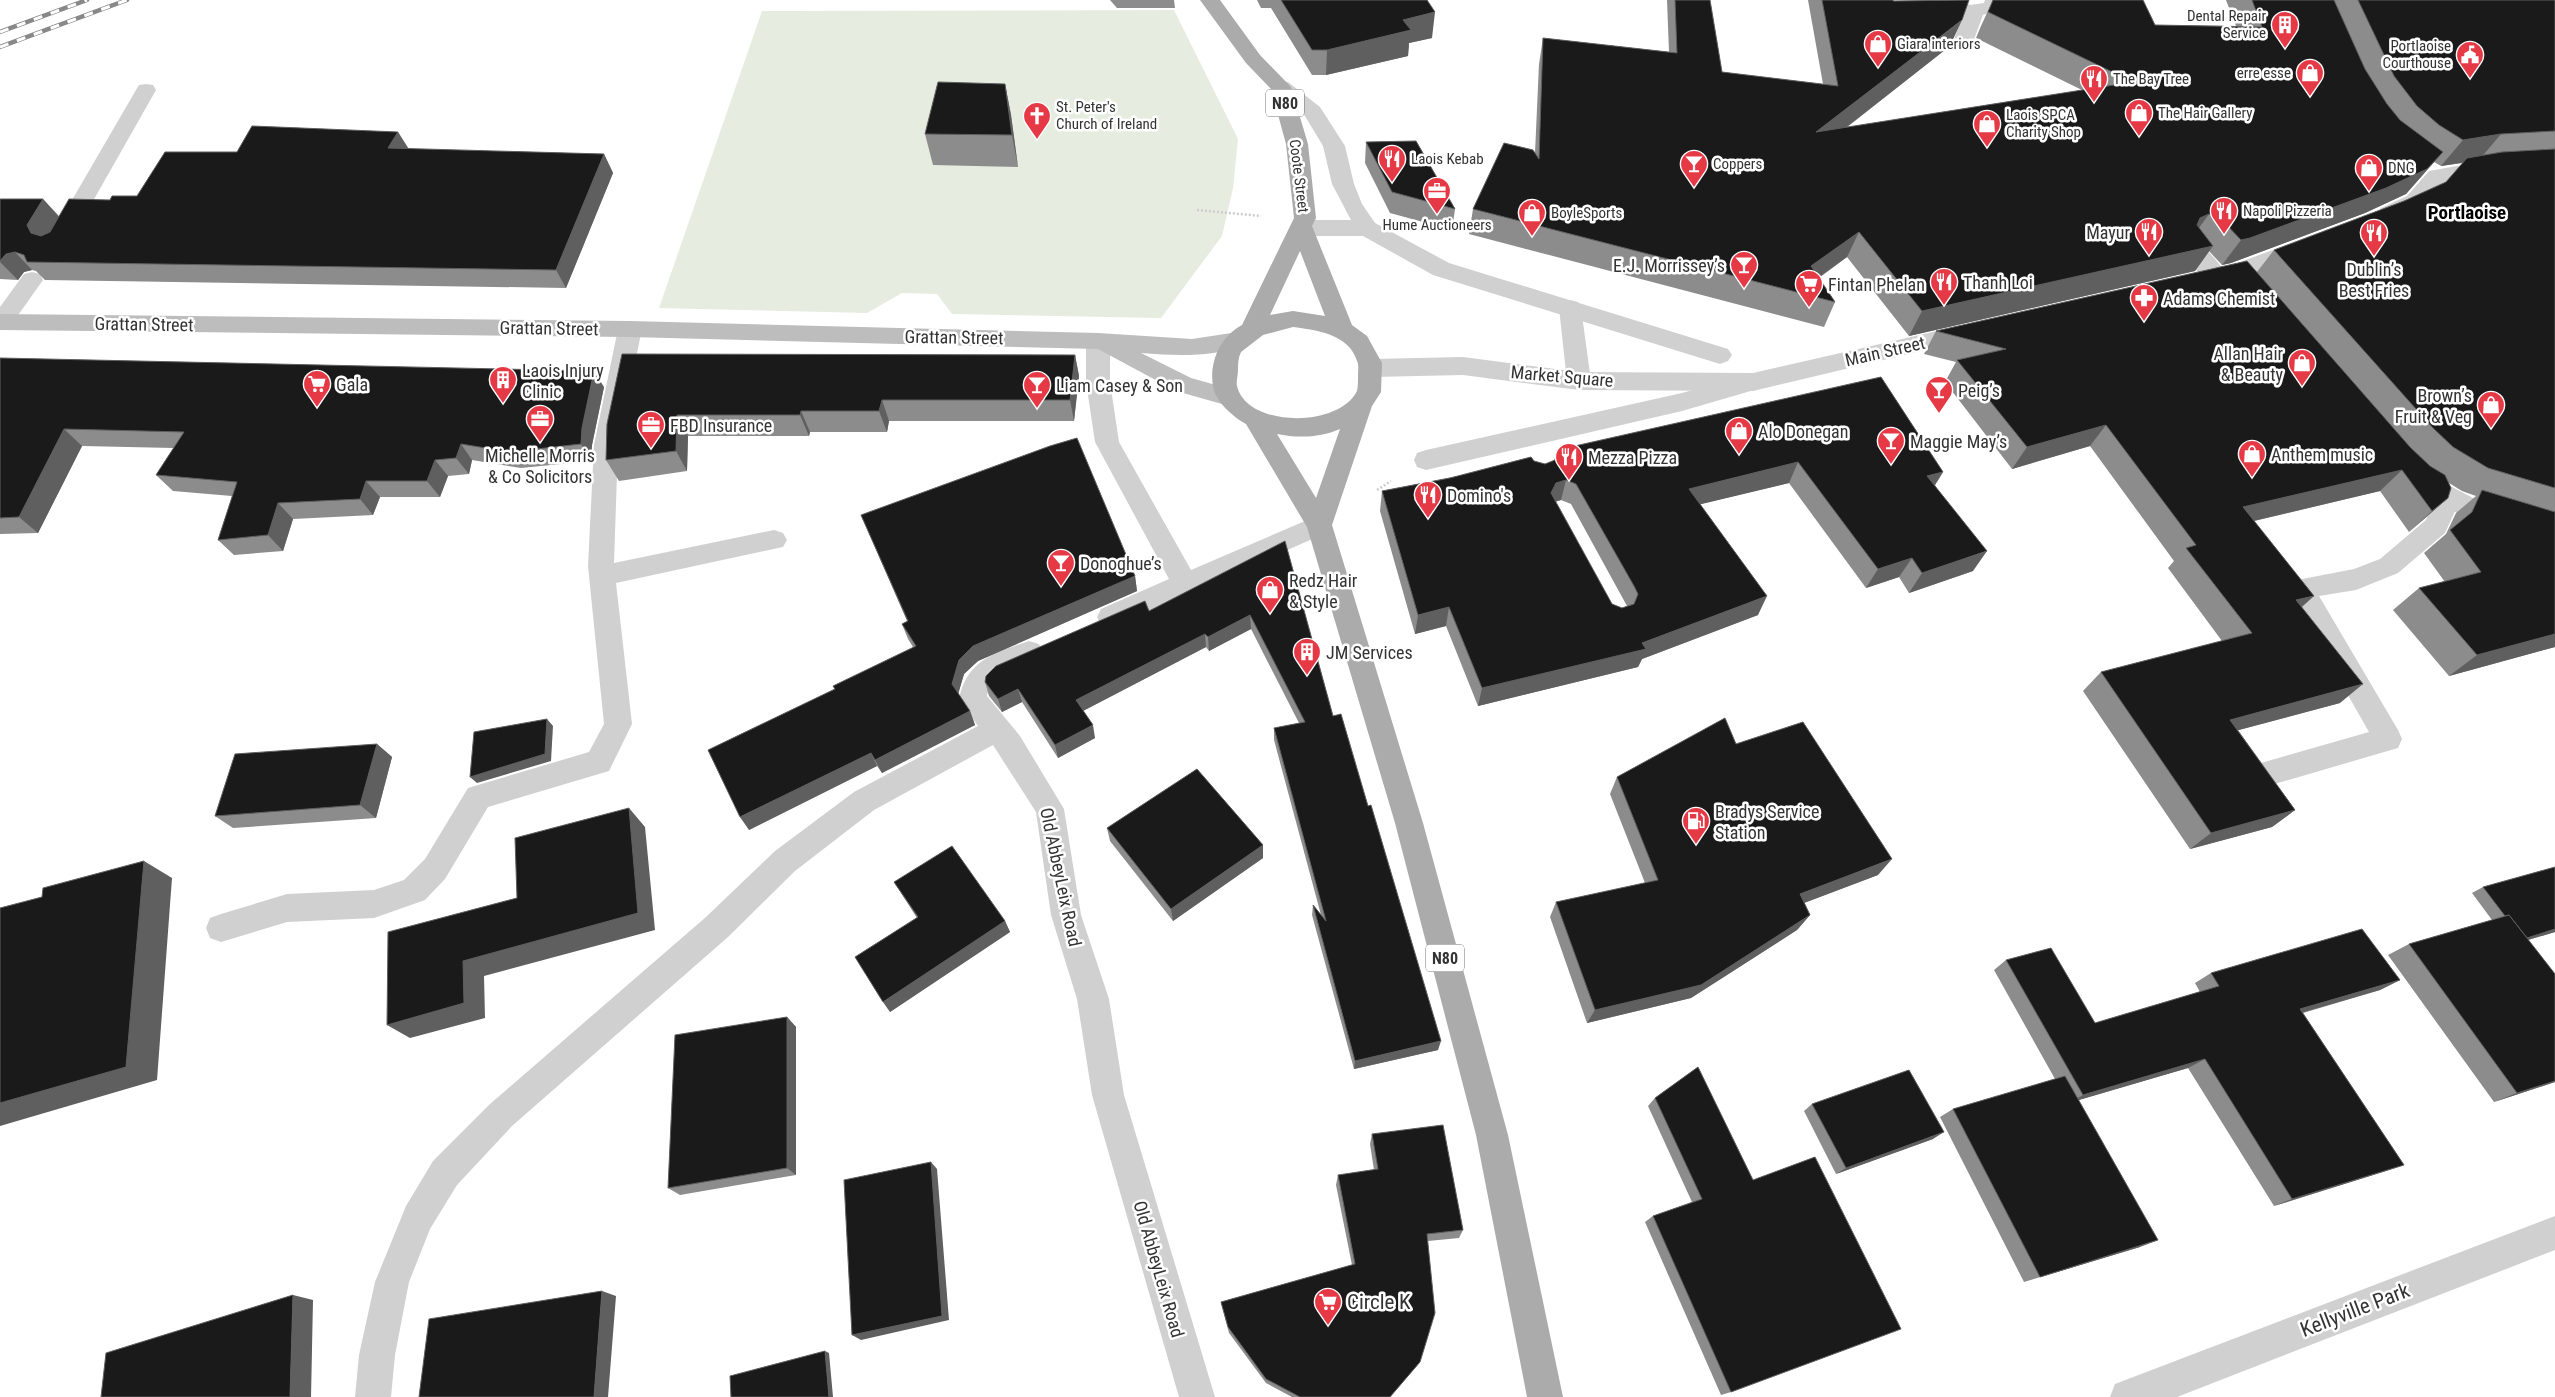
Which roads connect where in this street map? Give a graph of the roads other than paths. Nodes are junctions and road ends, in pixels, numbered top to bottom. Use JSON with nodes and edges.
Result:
{"nodes":[{"id":1,"x":1210,"y":0,"type":"edge"},
{"id":2,"x":1950,"y":0,"type":"edge"},
{"id":3,"x":1995,"y":0,"type":"edge"},
{"id":4,"x":1974,"y":12,"type":"junction"},
{"id":5,"x":1962,"y":45,"type":"edge"},
{"id":6,"x":1280,"y":87,"type":"junction"},
{"id":7,"x":146,"y":90,"type":"dead end"},
{"id":8,"x":2555,"y":164,"type":"edge"},
{"id":9,"x":1303,"y":223,"type":"junction"},
{"id":10,"x":2365,"y":223,"type":"edge"},
{"id":11,"x":1367,"y":228,"type":"junction"},
{"id":12,"x":2319,"y":241,"type":"edge"},
{"id":13,"x":57,"y":244,"type":"edge"},
{"id":14,"x":2192,"y":249,"type":"edge"},
{"id":15,"x":32,"y":280,"type":"edge"},
{"id":16,"x":1570,"y":308,"type":"junction"},
{"id":17,"x":0,"y":322,"type":"edge"},
{"id":18,"x":1993,"y":326,"type":"edge"},
{"id":19,"x":630,"y":329,"type":"junction"},
{"id":20,"x":1342,"y":330,"type":"junction"},
{"id":21,"x":1245,"y":335,"type":"junction"},
{"id":22,"x":1098,"y":341,"type":"junction"},
{"id":23,"x":1720,"y":355,"type":"dead end"},
{"id":24,"x":1372,"y":368,"type":"junction"},
{"id":25,"x":1579,"y":381,"type":"junction"},
{"id":26,"x":1753,"y":382,"type":"junction"},
{"id":27,"x":1230,"y":397,"type":"junction"},
{"id":28,"x":1360,"y":406,"type":"junction"},
{"id":29,"x":1255,"y":419,"type":"junction"},
{"id":30,"x":1426,"y":460,"type":"dead end"},
{"id":31,"x":2398,"y":460,"type":"edge"},
{"id":32,"x":2435,"y":491,"type":"junction"},
{"id":33,"x":1320,"y":525,"type":"junction"},
{"id":34,"x":2555,"y":531,"type":"edge"},
{"id":35,"x":774,"y":540,"type":"dead end"},
{"id":36,"x":602,"y":576,"type":"junction"},
{"id":37,"x":1185,"y":584,"type":"junction"},
{"id":38,"x":1087,"y":627,"type":"edge"},
{"id":39,"x":1052,"y":642,"type":"edge"},
{"id":40,"x":997,"y":729,"type":"junction"},
{"id":41,"x":2271,"y":772,"type":"dead end"},
{"id":42,"x":221,"y":928,"type":"dead end"},
{"id":43,"x":2555,"y":1233,"type":"edge"},
{"id":44,"x":2147,"y":1394,"type":"edge"},
{"id":45,"x":372,"y":1397,"type":"edge"},
{"id":46,"x":1197,"y":1397,"type":"edge"},
{"id":47,"x":1545,"y":1397,"type":"edge"}],
"edges":[{"from":1,"to":6,"type":"main road","name":"Coote Street","number":"N80"},
{"from":2,"to":4,"type":"street"},
{"from":3,"to":4,"type":"street"},
{"from":4,"to":5,"type":"street"},
{"from":6,"to":9,"type":"main road","name":"Coote Street","number":"N80"},
{"from":6,"to":11,"type":"street"},
{"from":7,"to":13,"type":"street"},
{"from":8,"to":10,"type":"street"},
{"from":9,"to":11,"type":"street"},
{"from":9,"to":20,"type":"main road","name":"Coote Street","number":"N80"},
{"from":9,"to":21,"type":"main road","name":"Coote Street","number":"N80"},
{"from":11,"to":16,"type":"street"},
{"from":12,"to":14,"type":"street"},
{"from":15,"to":17,"type":"street"},
{"from":16,"to":23,"type":"street"},
{"from":16,"to":25,"type":"street"},
{"from":17,"to":19,"type":"main road","name":"Grattan Street"},
{"from":18,"to":26,"type":"street","name":"Main Street"},
{"from":19,"to":22,"type":"main road","name":"Grattan Street"},
{"from":19,"to":36,"type":"street"},
{"from":20,"to":21,"type":"main road","number":"N80"},
{"from":20,"to":24,"type":"main road","number":"N80"},
{"from":21,"to":22,"type":"main road","name":"Grattan Street"},
{"from":21,"to":27,"type":"main road","number":"N80"},
{"from":22,"to":27,"type":"main road","name":"Grattan Street"},
{"from":22,"to":37,"type":"street"},
{"from":24,"to":25,"type":"street","name":"Market Square"},
{"from":24,"to":28,"type":"main road"},
{"from":25,"to":26,"type":"street","name":"Market Square"},
{"from":26,"to":30,"type":"street"},
{"from":27,"to":29,"type":"main road","number":"N80"},
{"from":28,"to":29,"type":"main road","number":"N80"},
{"from":28,"to":33,"type":"main road"},
{"from":29,"to":33,"type":"main road","number":"N80"},
{"from":31,"to":32,"type":"street"},
{"from":32,"to":34,"type":"street"},
{"from":32,"to":41,"type":"street"},
{"from":33,"to":37,"type":"street"},
{"from":33,"to":47,"type":"main road","number":"N80"},
{"from":35,"to":36,"type":"street"},
{"from":36,"to":42,"type":"street"},
{"from":37,"to":38,"type":"street"},
{"from":39,"to":40,"type":"street","name":"Old AbbeyLeix Road"},
{"from":40,"to":45,"type":"street"},
{"from":40,"to":46,"type":"street","name":"Old AbbeyLeix Road"},
{"from":43,"to":44,"type":"street","name":"Kellyville Park"}]}
